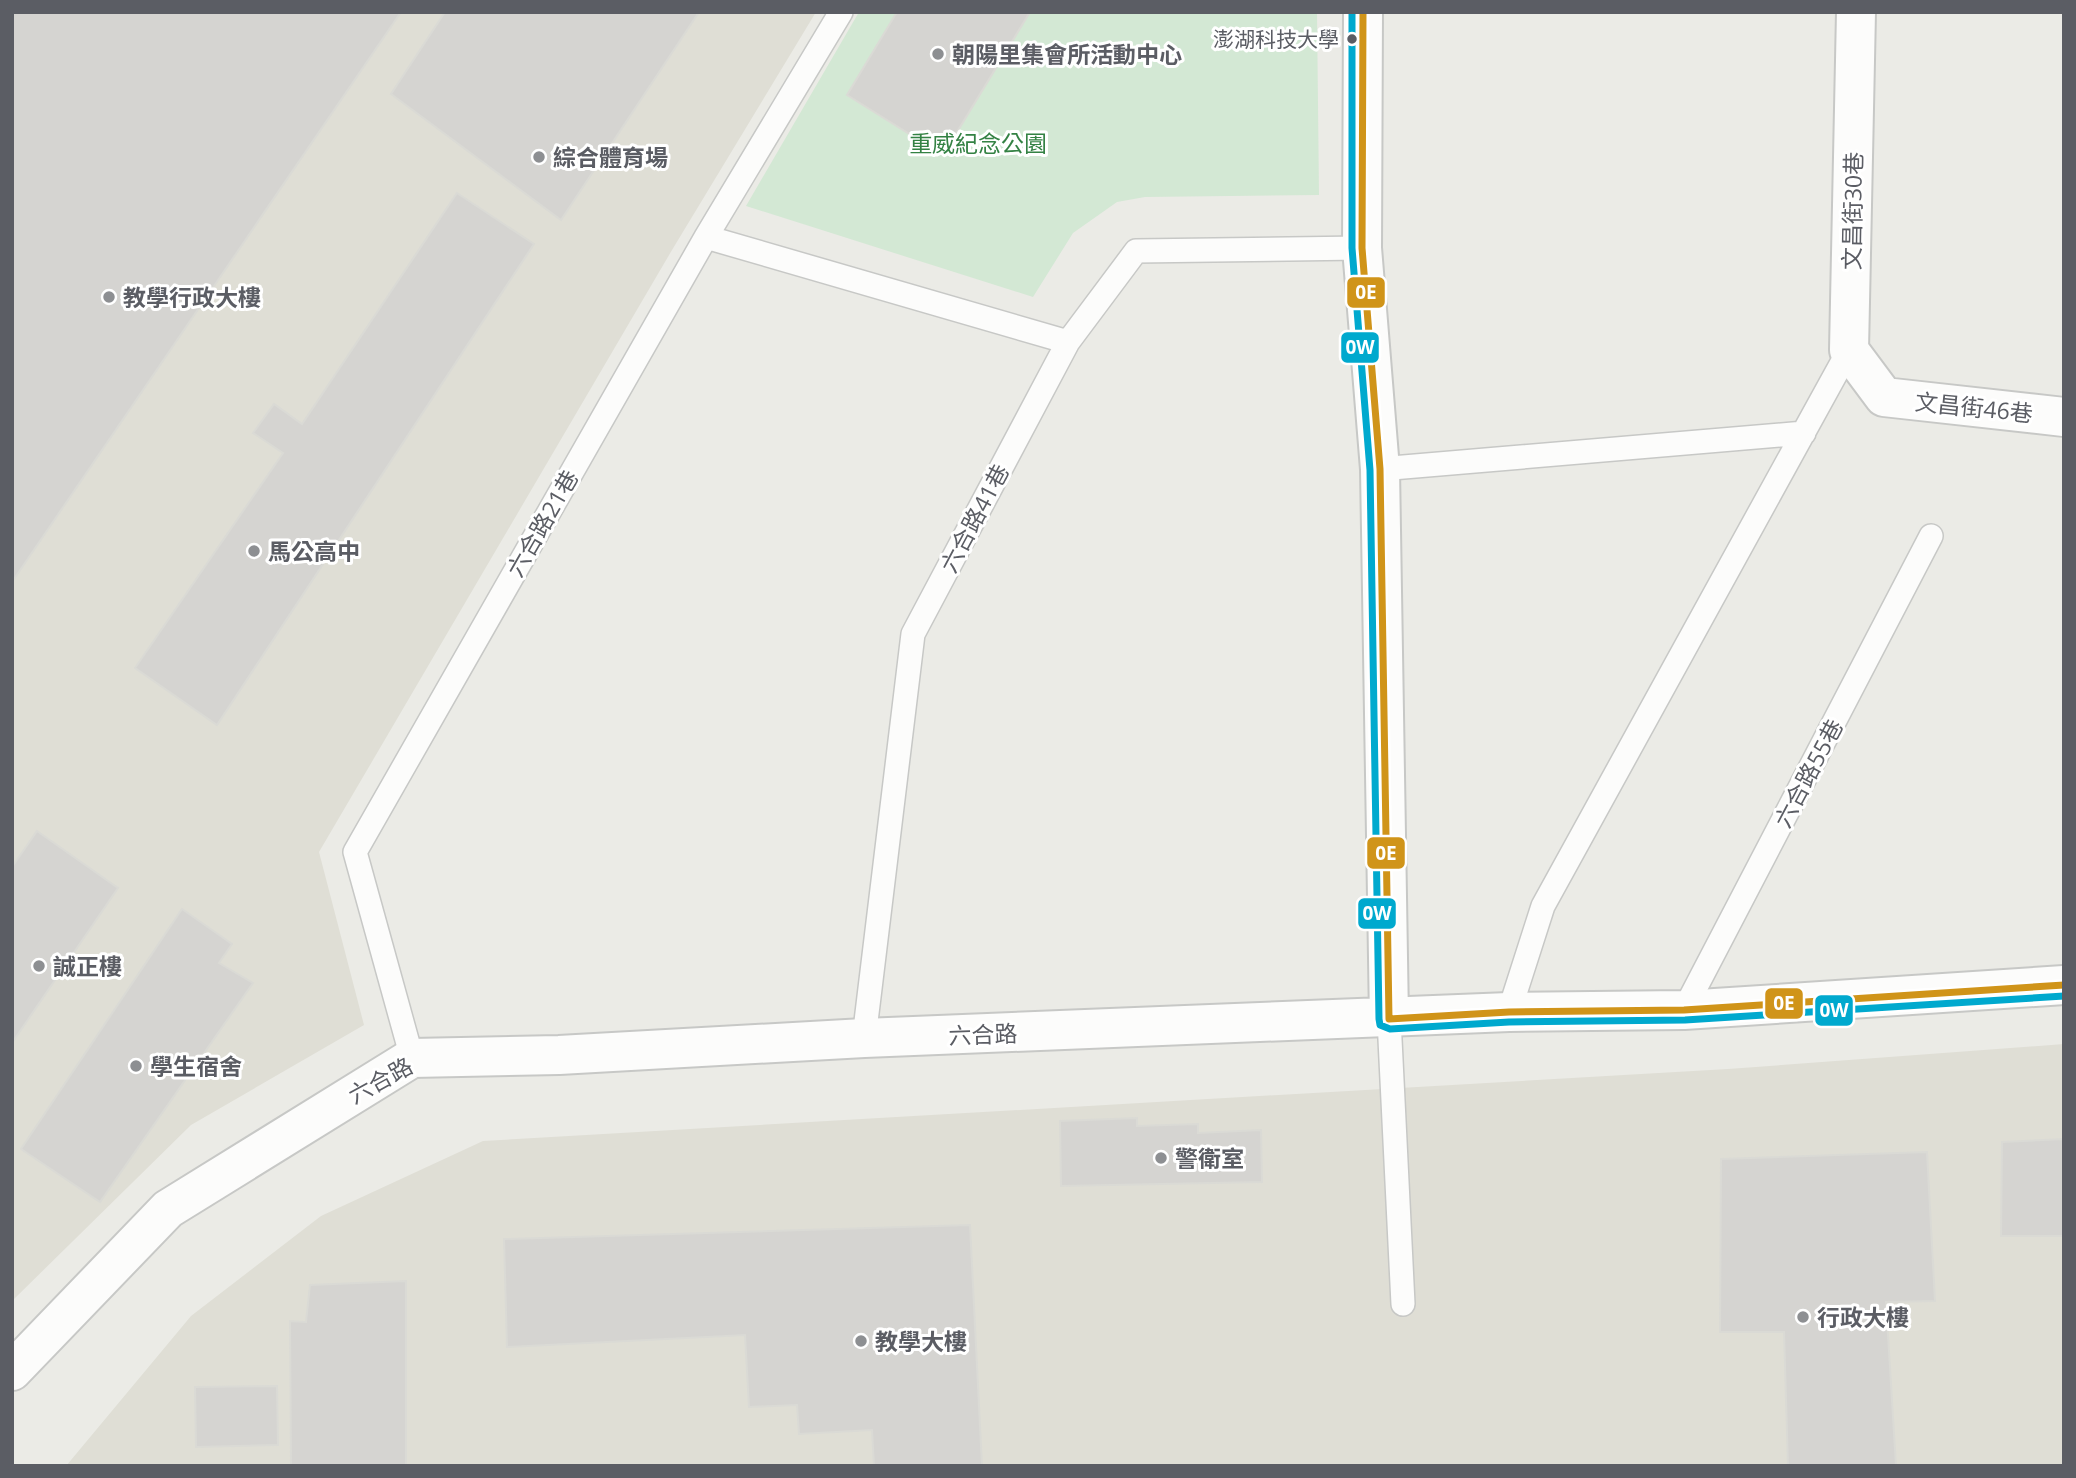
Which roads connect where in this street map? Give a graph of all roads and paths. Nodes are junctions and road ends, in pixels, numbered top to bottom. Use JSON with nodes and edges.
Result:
{"nodes":[{"id":1,"x":841,"y":12,"type":"edge"},
{"id":2,"x":1363,"y":12,"type":"edge"},
{"id":3,"x":1856,"y":12,"type":"edge"},
{"id":4,"x":706,"y":237,"type":"junction"},
{"id":5,"x":1362,"y":248,"type":"junction"},
{"id":6,"x":1068,"y":342,"type":"junction"},
{"id":7,"x":1849,"y":350,"type":"junction"},
{"id":8,"x":2064,"y":417,"type":"edge"},
{"id":9,"x":1804,"y":433,"type":"junction"},
{"id":10,"x":1380,"y":469,"type":"junction"},
{"id":11,"x":1931,"y":536,"type":"dead end"},
{"id":12,"x":2064,"y":985,"type":"edge"},
{"id":13,"x":1684,"y":1010,"type":"junction"},
{"id":14,"x":1509,"y":1012,"type":"junction"},
{"id":15,"x":1389,"y":1019,"type":"junction"},
{"id":16,"x":864,"y":1038,"type":"junction"},
{"id":17,"x":412,"y":1058,"type":"junction"},
{"id":18,"x":1402,"y":1304,"type":"dead end"},
{"id":19,"x":12,"y":1371,"type":"edge"}],
"edges":[{"from":1,"to":4,"type":"lane","name":"六合路21巷"},
{"from":2,"to":5,"type":"street"},
{"from":3,"to":7,"type":"street","name":"文昌街30巷"},
{"from":4,"to":6,"type":"lane"},
{"from":4,"to":17,"type":"lane","name":"六合路21巷"},
{"from":5,"to":6,"type":"lane","name":"六合路41巷"},
{"from":5,"to":10,"type":"street"},
{"from":6,"to":16,"type":"lane","name":"六合路41巷"},
{"from":7,"to":8,"type":"street","name":"文昌街46巷"},
{"from":7,"to":9,"type":"lane"},
{"from":9,"to":10,"type":"lane"},
{"from":9,"to":14,"type":"lane"},
{"from":10,"to":15,"type":"street"},
{"from":11,"to":13,"type":"lane","name":"六合路55巷"},
{"from":12,"to":13,"type":"street","name":"六合路"},
{"from":13,"to":14,"type":"street","name":"六合路"},
{"from":14,"to":15,"type":"street","name":"六合路"},
{"from":15,"to":16,"type":"street","name":"六合路"},
{"from":15,"to":18,"type":"lane"},
{"from":16,"to":17,"type":"street","name":"六合路"},
{"from":17,"to":19,"type":"street","name":"六合路"}]}
